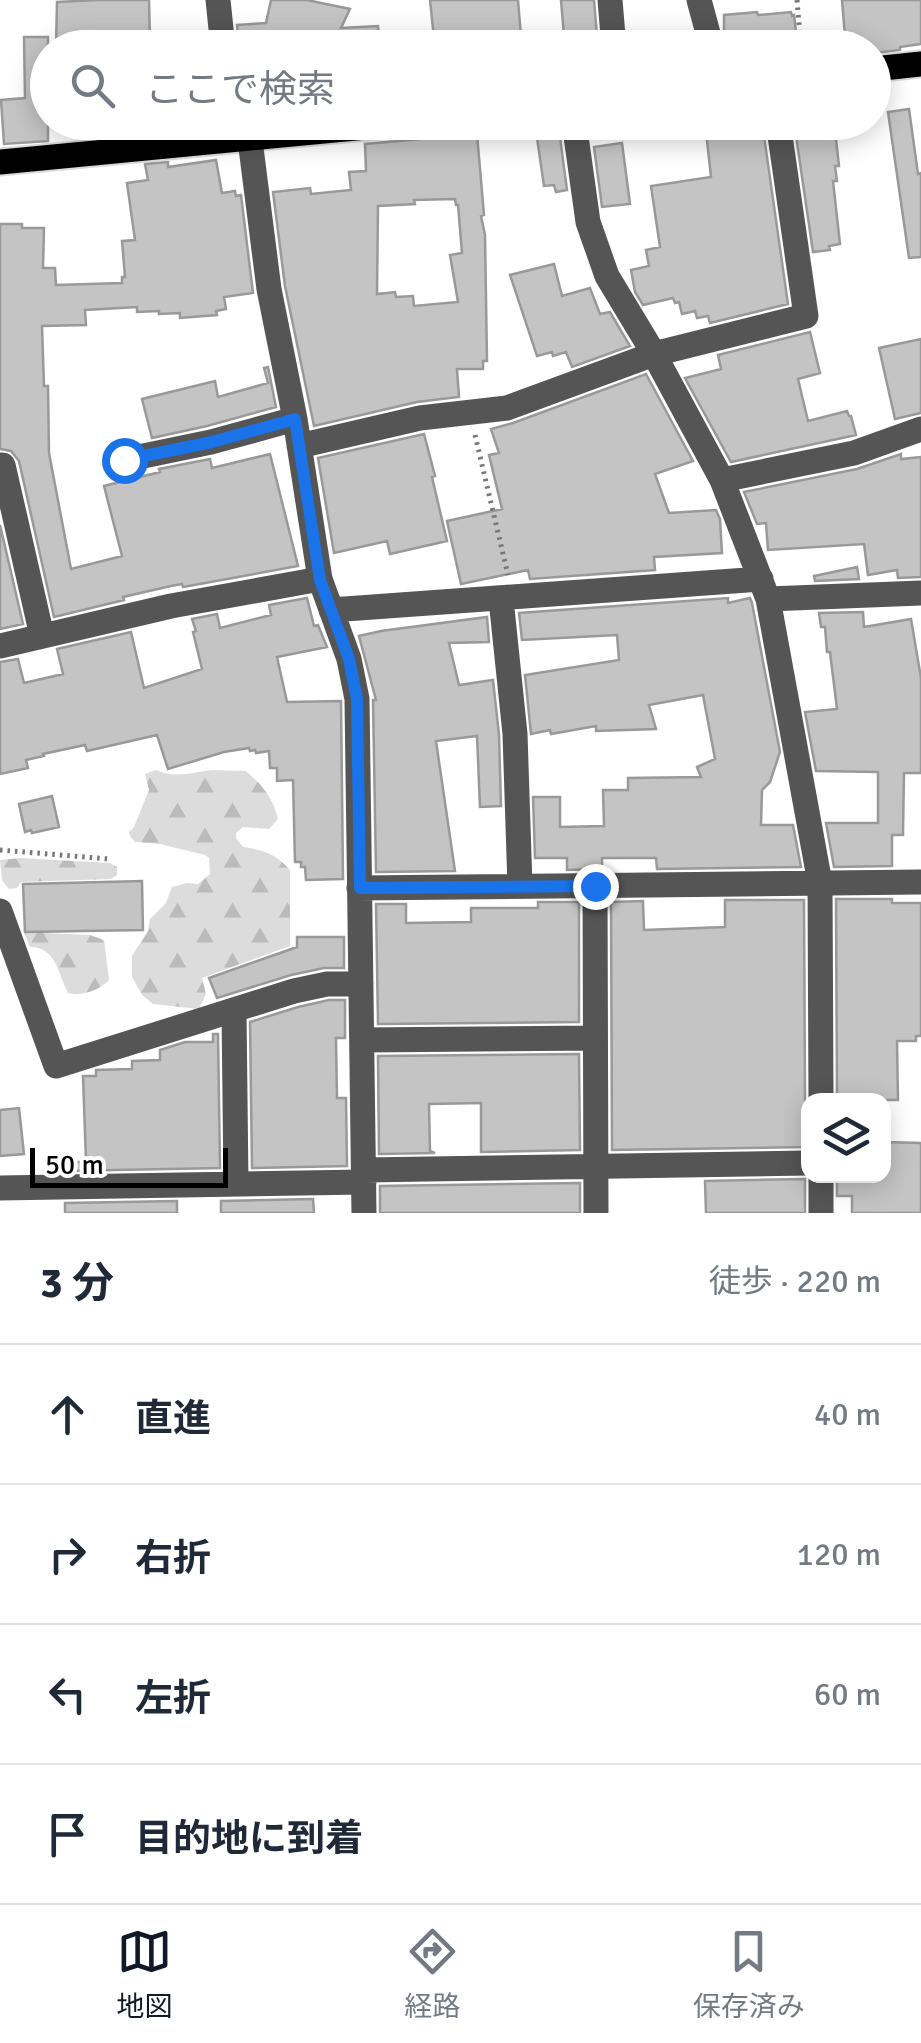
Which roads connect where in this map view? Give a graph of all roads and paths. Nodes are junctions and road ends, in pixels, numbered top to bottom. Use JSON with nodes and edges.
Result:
{"nodes":[{"id":1,"x":218,"y":0,"type":"edge"},
{"id":2,"x":610,"y":0,"type":"edge"},
{"id":3,"x":699,"y":0,"type":"edge"},
{"id":4,"x":797,"y":0,"type":"edge"},
{"id":5,"x":221,"y":30,"type":"edge"},
{"id":6,"x":612,"y":30,"type":"edge"},
{"id":7,"x":707,"y":30,"type":"edge"},
{"id":8,"x":800,"y":30,"type":"edge"},
{"id":9,"x":921,"y":64,"type":"edge"},
{"id":10,"x":891,"y":67,"type":"edge"},
{"id":11,"x":185,"y":140,"type":"edge"},
{"id":12,"x":237,"y":140,"type":"edge"},
{"id":13,"x":577,"y":140,"type":"edge"},
{"id":14,"x":781,"y":140,"type":"edge"},
{"id":15,"x":0,"y":162,"type":"edge"},
{"id":16,"x":654,"y":354,"type":"junction"},
{"id":17,"x":470,"y":412,"type":"junction"},
{"id":18,"x":295,"y":419,"type":"junction"},
{"id":19,"x":921,"y":429,"type":"edge"},
{"id":20,"x":300,"y":446,"type":"junction"},
{"id":21,"x":124,"y":460,"type":"dead end"},
{"id":22,"x":0,"y":466,"type":"edge"},
{"id":23,"x":722,"y":480,"type":"junction"},
{"id":24,"x":320,"y":580,"type":"junction"},
{"id":25,"x":765,"y":589,"type":"junction"},
{"id":26,"x":507,"y":598,"type":"junction"},
{"id":27,"x":920,"y":600,"type":"edge"},
{"id":28,"x":331,"y":610,"type":"junction"},
{"id":29,"x":42,"y":636,"type":"junction"},
{"id":30,"x":0,"y":646,"type":"edge"},
{"id":31,"x":0,"y":850,"type":"edge"},
{"id":32,"x":109,"y":859,"type":"dead end"},
{"id":33,"x":921,"y":882,"type":"edge"},
{"id":34,"x":820,"y":883,"type":"junction"},
{"id":35,"x":520,"y":886,"type":"junction"},
{"id":36,"x":595,"y":886,"type":"junction"},
{"id":37,"x":360,"y":888,"type":"junction"},
{"id":38,"x":0,"y":912,"type":"edge"},
{"id":39,"x":361,"y":984,"type":"junction"},
{"id":40,"x":234,"y":1011,"type":"junction"},
{"id":41,"x":595,"y":1038,"type":"junction"},
{"id":42,"x":362,"y":1040,"type":"junction"},
{"id":43,"x":821,"y":1093,"type":"edge"},
{"id":44,"x":801,"y":1163,"type":"edge"},
{"id":45,"x":596,"y":1166,"type":"junction"},
{"id":46,"x":364,"y":1176,"type":"junction"},
{"id":47,"x":821,"y":1183,"type":"edge"},
{"id":48,"x":236,"y":1184,"type":"junction"},
{"id":49,"x":0,"y":1188,"type":"edge"},
{"id":50,"x":364,"y":1213,"type":"edge"},
{"id":51,"x":596,"y":1213,"type":"edge"},
{"id":52,"x":822,"y":1213,"type":"edge"}],
"edges":[{"from":1,"to":5,"type":"street"},
{"from":2,"to":6,"type":"street"},
{"from":3,"to":7,"type":"street"},
{"from":4,"to":8,"type":"path"},
{"from":9,"to":10,"type":"main road"},
{"from":11,"to":15,"type":"main road"},
{"from":12,"to":18,"type":"street"},
{"from":13,"to":16,"type":"street"},
{"from":14,"to":16,"type":"street"},
{"from":16,"to":17,"type":"street"},
{"from":16,"to":23,"type":"street"},
{"from":17,"to":20,"type":"street"},
{"from":17,"to":26,"type":"path"},
{"from":18,"to":20,"type":"street"},
{"from":18,"to":21,"type":"street"},
{"from":19,"to":23,"type":"street"},
{"from":20,"to":24,"type":"street"},
{"from":22,"to":29,"type":"street"},
{"from":23,"to":25,"type":"street"},
{"from":24,"to":28,"type":"street"},
{"from":24,"to":29,"type":"street"},
{"from":25,"to":26,"type":"street"},
{"from":25,"to":27,"type":"street"},
{"from":25,"to":34,"type":"street"},
{"from":26,"to":28,"type":"street"},
{"from":26,"to":35,"type":"street"},
{"from":28,"to":37,"type":"street"},
{"from":29,"to":30,"type":"street"},
{"from":31,"to":32,"type":"path"},
{"from":33,"to":34,"type":"street"},
{"from":34,"to":36,"type":"street"},
{"from":34,"to":43,"type":"street"},
{"from":35,"to":36,"type":"street"},
{"from":35,"to":37,"type":"street"},
{"from":36,"to":41,"type":"street"},
{"from":37,"to":39,"type":"street"},
{"from":38,"to":40,"type":"street"},
{"from":39,"to":40,"type":"street"},
{"from":39,"to":42,"type":"street"},
{"from":40,"to":48,"type":"street"},
{"from":41,"to":42,"type":"street"},
{"from":41,"to":45,"type":"street"},
{"from":42,"to":46,"type":"street"},
{"from":44,"to":45,"type":"street"},
{"from":45,"to":46,"type":"street"},
{"from":45,"to":51,"type":"street"},
{"from":46,"to":48,"type":"street"},
{"from":46,"to":50,"type":"street"},
{"from":47,"to":52,"type":"street"},
{"from":48,"to":49,"type":"street"}]}
